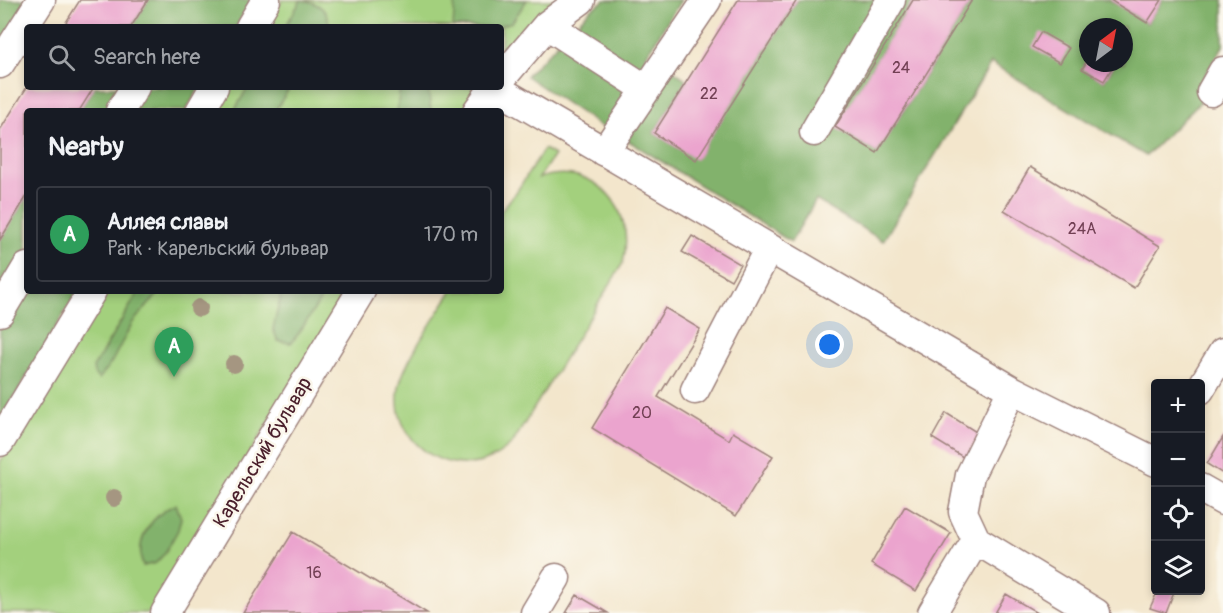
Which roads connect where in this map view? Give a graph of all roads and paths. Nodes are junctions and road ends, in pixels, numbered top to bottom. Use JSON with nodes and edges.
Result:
{"nodes":[{"id":1,"x":41,"y":0,"type":"edge"},
{"id":2,"x":266,"y":0,"type":"edge"},
{"id":3,"x":581,"y":0,"type":"edge"},
{"id":4,"x":706,"y":0,"type":"edge"},
{"id":5,"x":885,"y":2,"type":"edge"},
{"id":6,"x":26,"y":24,"type":"edge"},
{"id":7,"x":252,"y":24,"type":"edge"},
{"id":8,"x":547,"y":25,"type":"junction"},
{"id":9,"x":24,"y":27,"type":"edge"},
{"id":10,"x":0,"y":64,"type":"edge"},
{"id":11,"x":504,"y":75,"type":"edge"},
{"id":12,"x":646,"y":89,"type":"junction"},
{"id":13,"x":133,"y":90,"type":"edge"},
{"id":14,"x":212,"y":90,"type":"edge"},
{"id":15,"x":492,"y":90,"type":"edge"},
{"id":16,"x":499,"y":90,"type":"edge"},
{"id":17,"x":122,"y":108,"type":"edge"},
{"id":18,"x":202,"y":108,"type":"edge"},
{"id":19,"x":479,"y":108,"type":"edge"},
{"id":20,"x":813,"y":132,"type":"dead end"},
{"id":21,"x":604,"y":152,"type":"junction"},
{"id":22,"x":769,"y":248,"type":"junction"},
{"id":23,"x":24,"y":272,"type":"edge"},
{"id":24,"x":90,"y":294,"type":"edge"},
{"id":25,"x":359,"y":294,"type":"edge"},
{"id":26,"x":0,"y":312,"type":"edge"},
{"id":27,"x":1223,"y":352,"type":"edge"},
{"id":28,"x":1205,"y":382,"type":"edge"},
{"id":29,"x":695,"y":390,"type":"dead end"},
{"id":30,"x":1012,"y":390,"type":"junction"},
{"id":31,"x":0,"y":442,"type":"edge"},
{"id":32,"x":1151,"y":460,"type":"edge"},
{"id":33,"x":1205,"y":491,"type":"edge"},
{"id":34,"x":1223,"y":501,"type":"edge"},
{"id":35,"x":976,"y":540,"type":"junction"},
{"id":36,"x":556,"y":578,"type":"dead end"},
{"id":37,"x":165,"y":613,"type":"edge"},
{"id":38,"x":535,"y":613,"type":"edge"},
{"id":39,"x":932,"y":613,"type":"edge"},
{"id":40,"x":1095,"y":613,"type":"edge"}],
"edges":[{"from":1,"to":6,"type":"street"},
{"from":2,"to":7,"type":"street"},
{"from":3,"to":8,"type":"street"},
{"from":4,"to":12,"type":"street"},
{"from":5,"to":20,"type":"street"},
{"from":8,"to":11,"type":"street"},
{"from":8,"to":12,"type":"street"},
{"from":9,"to":10,"type":"street"},
{"from":12,"to":21,"type":"street"},
{"from":13,"to":17,"type":"street"},
{"from":14,"to":18,"type":"street"},
{"from":15,"to":19,"type":"street"},
{"from":16,"to":21,"type":"street"},
{"from":21,"to":22,"type":"street"},
{"from":22,"to":29,"type":"street"},
{"from":22,"to":30,"type":"street"},
{"from":23,"to":26,"type":"street"},
{"from":24,"to":31,"type":"street"},
{"from":25,"to":37,"type":"street","name":"Карельский бульвар"},
{"from":27,"to":28,"type":"street"},
{"from":30,"to":32,"type":"street"},
{"from":30,"to":35,"type":"street"},
{"from":33,"to":34,"type":"street"},
{"from":35,"to":39,"type":"street"},
{"from":35,"to":40,"type":"street"},
{"from":36,"to":38,"type":"street"}]}
